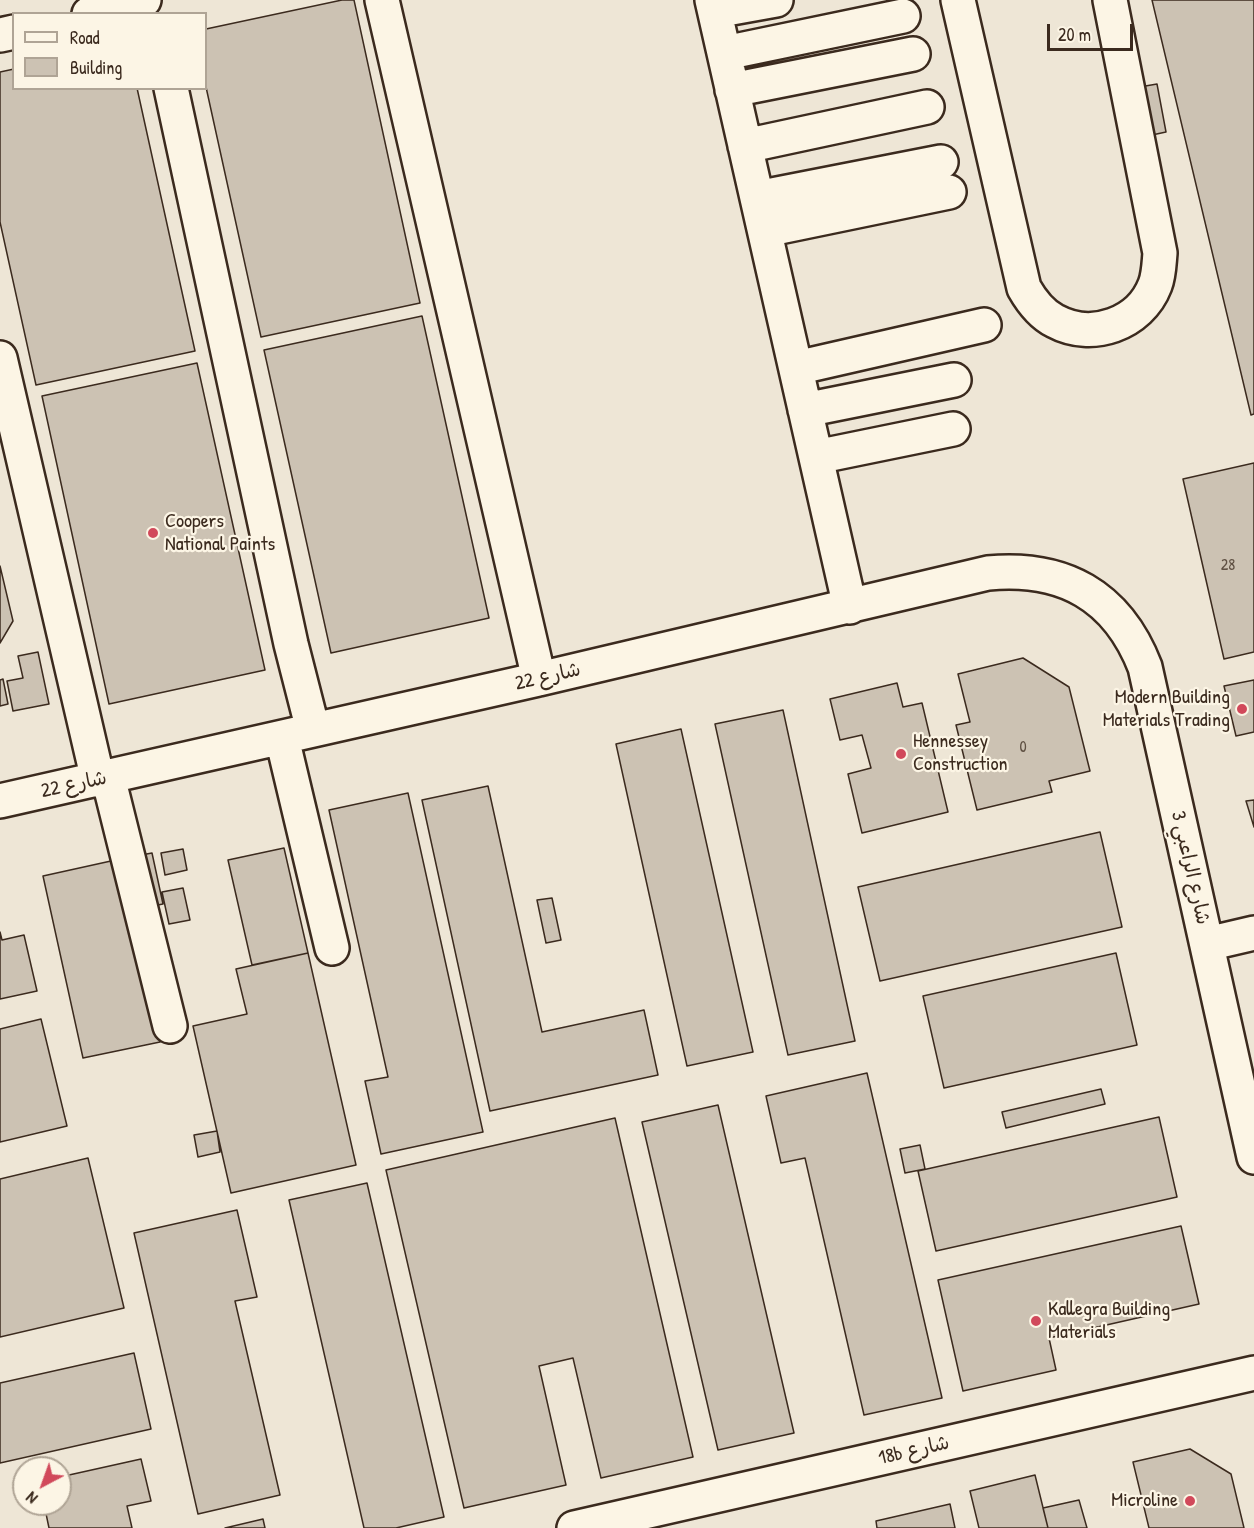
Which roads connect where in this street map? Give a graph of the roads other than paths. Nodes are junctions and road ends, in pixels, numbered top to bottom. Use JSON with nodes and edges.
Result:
{"nodes":[{"id":1,"x":144,"y":0,"type":"edge"},
{"id":2,"x":382,"y":0,"type":"edge"},
{"id":3,"x":776,"y":0,"type":"edge"},
{"id":4,"x":958,"y":0,"type":"edge"},
{"id":5,"x":1110,"y":0,"type":"edge"},
{"id":6,"x":713,"y":5,"type":"edge"},
{"id":7,"x":97,"y":12,"type":"edge"},
{"id":8,"x":903,"y":16,"type":"dead end"},
{"id":9,"x":724,"y":53,"type":"junction"},
{"id":10,"x":913,"y":54,"type":"dead end"},
{"id":11,"x":171,"y":90,"type":"edge"},
{"id":12,"x":732,"y":90,"type":"junction"},
{"id":13,"x":927,"y":107,"type":"dead end"},
{"id":14,"x":746,"y":146,"type":"junction"},
{"id":15,"x":757,"y":198,"type":"junction"},
{"id":16,"x":765,"y":230,"type":"junction"},
{"id":17,"x":984,"y":325,"type":"dead end"},
{"id":18,"x":0,"y":358,"type":"edge"},
{"id":19,"x":796,"y":368,"type":"junction"},
{"id":20,"x":954,"y":380,"type":"dead end"},
{"id":21,"x":805,"y":411,"type":"junction"},
{"id":22,"x":953,"y":429,"type":"dead end"},
{"id":23,"x":816,"y":457,"type":"junction"},
{"id":24,"x":1094,"y":595,"type":"joint"},
{"id":25,"x":850,"y":607,"type":"junction"},
{"id":26,"x":539,"y":679,"type":"junction"},
{"id":27,"x":298,"y":734,"type":"junction"},
{"id":28,"x":103,"y":778,"type":"junction"},
{"id":29,"x":0,"y":801,"type":"edge"},
{"id":30,"x":1254,"y":933,"type":"edge"},
{"id":31,"x":1207,"y":944,"type":"junction"},
{"id":32,"x":332,"y":948,"type":"dead end"},
{"id":33,"x":170,"y":1026,"type":"dead end"},
{"id":34,"x":1254,"y":1157,"type":"edge"},
{"id":35,"x":1254,"y":1373,"type":"edge"},
{"id":36,"x":574,"y":1528,"type":"edge"}],
"edges":[{"from":1,"to":7,"type":"street"},
{"from":2,"to":26,"type":"street"},
{"from":3,"to":6,"type":"street"},
{"from":4,"to":5,"type":"street"},
{"from":6,"to":9,"type":"street"},
{"from":8,"to":9,"type":"street"},
{"from":9,"to":12,"type":"street"},
{"from":10,"to":12,"type":"street"},
{"from":11,"to":27,"type":"street"},
{"from":12,"to":14,"type":"street"},
{"from":13,"to":14,"type":"street"},
{"from":14,"to":15,"type":"street"},
{"from":15,"to":16,"type":"street"},
{"from":15,"to":16,"type":"street"},
{"from":16,"to":19,"type":"street"},
{"from":17,"to":19,"type":"street"},
{"from":18,"to":28,"type":"street"},
{"from":19,"to":21,"type":"street"},
{"from":20,"to":21,"type":"street"},
{"from":21,"to":23,"type":"street"},
{"from":22,"to":23,"type":"street"},
{"from":23,"to":25,"type":"street"},
{"from":24,"to":25,"type":"street","name":"شارع 22"},
{"from":24,"to":31,"type":"street","name":"شارع الراعبي 3"},
{"from":25,"to":26,"type":"street","name":"شارع 22"},
{"from":26,"to":27,"type":"street","name":"شارع 22"},
{"from":27,"to":28,"type":"street","name":"شارع 22"},
{"from":27,"to":32,"type":"street"},
{"from":28,"to":29,"type":"street","name":"شارع 22"},
{"from":28,"to":33,"type":"street"},
{"from":30,"to":31,"type":"street"},
{"from":31,"to":34,"type":"street","name":"شارع الراعبي 3"},
{"from":35,"to":36,"type":"street","name":"18b شارع"}]}
